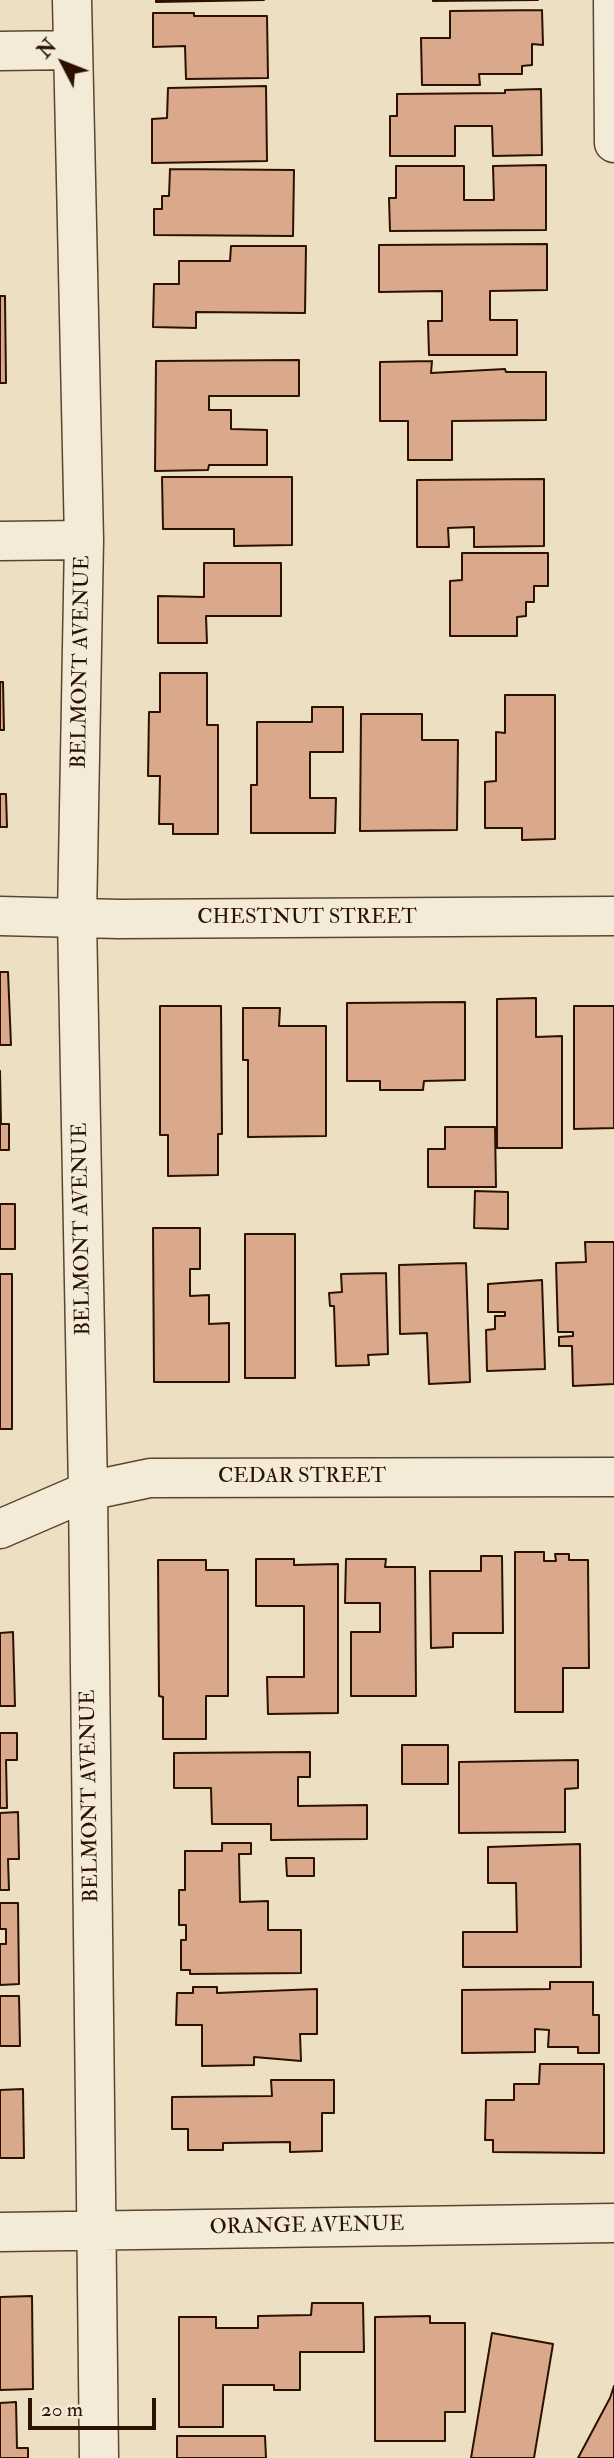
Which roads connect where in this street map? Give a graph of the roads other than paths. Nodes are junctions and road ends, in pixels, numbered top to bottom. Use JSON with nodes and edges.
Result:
{"nodes":[{"id":1,"x":72,"y":0,"type":"edge"},
{"id":2,"x":613,"y":0,"type":"edge"},
{"id":3,"x":72,"y":50,"type":"junction"},
{"id":4,"x":0,"y":51,"type":"edge"},
{"id":5,"x":614,"y":143,"type":"edge"},
{"id":6,"x":84,"y":540,"type":"junction"},
{"id":7,"x":0,"y":541,"type":"edge"},
{"id":8,"x":0,"y":916,"type":"edge"},
{"id":9,"x":614,"y":916,"type":"edge"},
{"id":10,"x":77,"y":918,"type":"junction"},
{"id":11,"x":614,"y":1477,"type":"edge"},
{"id":12,"x":89,"y":1491,"type":"junction"},
{"id":13,"x":0,"y":1529,"type":"edge"},
{"id":14,"x":614,"y":2223,"type":"edge"},
{"id":15,"x":95,"y":2230,"type":"junction"},
{"id":16,"x":0,"y":2232,"type":"edge"},
{"id":17,"x":99,"y":2458,"type":"edge"}],
"edges":[{"from":1,"to":3,"type":"street","name":"BELMONT AVENUE"},
{"from":2,"to":5,"type":"street"},
{"from":3,"to":4,"type":"street"},
{"from":3,"to":6,"type":"street","name":"BELMONT AVENUE"},
{"from":6,"to":7,"type":"street"},
{"from":6,"to":10,"type":"street","name":"BELMONT AVENUE"},
{"from":8,"to":10,"type":"street","name":"CHESTNUT STREET"},
{"from":9,"to":10,"type":"street","name":"CHESTNUT STREET"},
{"from":10,"to":12,"type":"street","name":"BELMONT AVENUE"},
{"from":11,"to":12,"type":"street","name":"CEDAR STREET"},
{"from":12,"to":13,"type":"street","name":"CEDAR STREET"},
{"from":12,"to":15,"type":"street","name":"BELMONT AVENUE"},
{"from":14,"to":15,"type":"street","name":"ORANGE AVENUE"},
{"from":15,"to":16,"type":"street","name":"ORANGE AVENUE"},
{"from":15,"to":17,"type":"street","name":"BELMONT AVENUE"}]}
